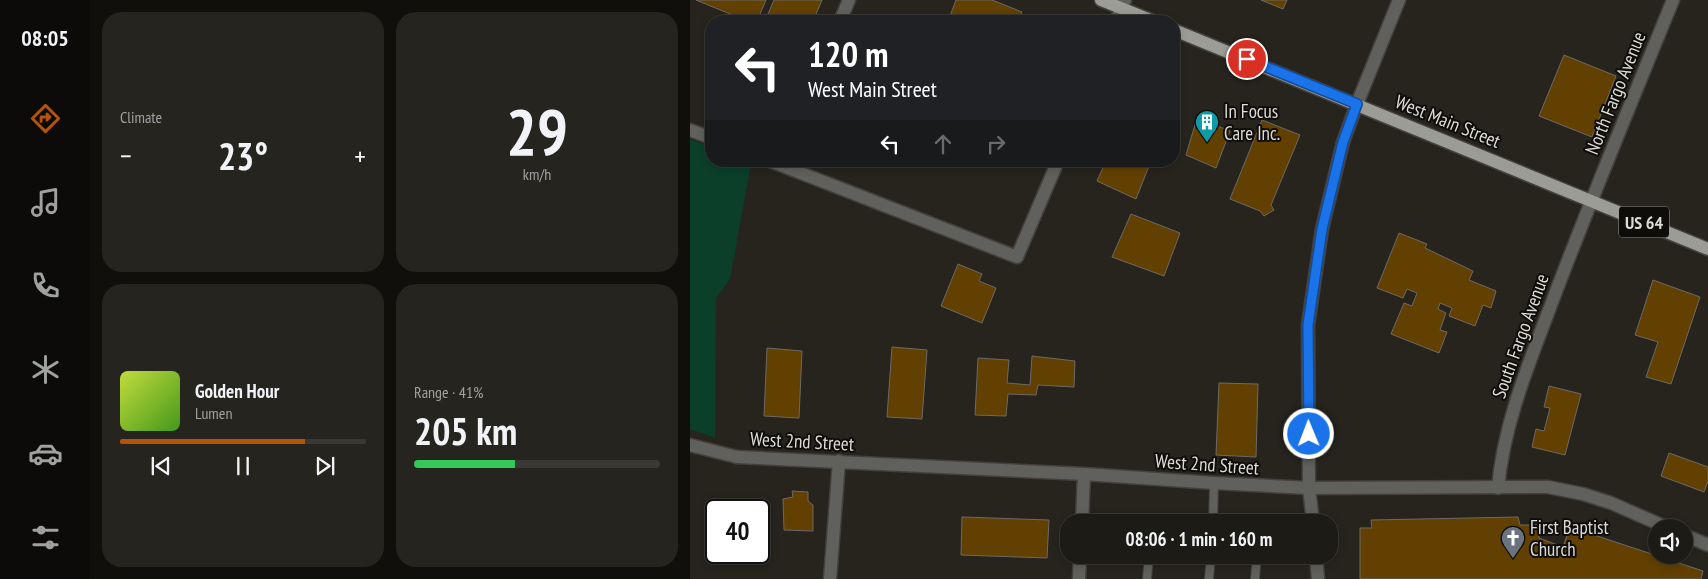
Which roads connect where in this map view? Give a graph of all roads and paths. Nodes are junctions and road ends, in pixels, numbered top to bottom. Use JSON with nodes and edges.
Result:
{"nodes":[{"id":1,"x":849,"y":0,"type":"edge"},
{"id":2,"x":1101,"y":0,"type":"edge"},
{"id":3,"x":1398,"y":0,"type":"edge"},
{"id":4,"x":1673,"y":0,"type":"edge"},
{"id":5,"x":1123,"y":4,"type":"edge"},
{"id":6,"x":843,"y":15,"type":"edge"},
{"id":7,"x":1142,"y":15,"type":"edge"},
{"id":8,"x":1180,"y":32,"type":"edge"},
{"id":9,"x":1357,"y":104,"type":"junction"},
{"id":10,"x":690,"y":130,"type":"edge"},
{"id":11,"x":705,"y":136,"type":"edge"},
{"id":12,"x":792,"y":167,"type":"edge"},
{"id":13,"x":1055,"y":167,"type":"edge"},
{"id":14,"x":1591,"y":201,"type":"junction"},
{"id":15,"x":1708,"y":248,"type":"edge"},
{"id":16,"x":690,"y":445,"type":"edge"},
{"id":17,"x":839,"y":461,"type":"junction"},
{"id":18,"x":1084,"y":474,"type":"junction"},
{"id":19,"x":1214,"y":484,"type":"junction"},
{"id":20,"x":1309,"y":488,"type":"junction"},
{"id":21,"x":1498,"y":488,"type":"junction"},
{"id":22,"x":1082,"y":514,"type":"edge"},
{"id":23,"x":1213,"y":514,"type":"edge"},
{"id":24,"x":1312,"y":514,"type":"edge"},
{"id":25,"x":1648,"y":519,"type":"edge"},
{"id":26,"x":1693,"y":538,"type":"edge"},
{"id":27,"x":1708,"y":545,"type":"edge"},
{"id":28,"x":1080,"y":564,"type":"edge"},
{"id":29,"x":1148,"y":564,"type":"edge"},
{"id":30,"x":1210,"y":564,"type":"edge"},
{"id":31,"x":1256,"y":564,"type":"edge"},
{"id":32,"x":1317,"y":564,"type":"edge"},
{"id":33,"x":830,"y":579,"type":"edge"},
{"id":34,"x":1079,"y":579,"type":"edge"},
{"id":35,"x":1147,"y":579,"type":"edge"},
{"id":36,"x":1209,"y":579,"type":"edge"},
{"id":37,"x":1255,"y":579,"type":"edge"},
{"id":38,"x":1318,"y":579,"type":"edge"}],
"edges":[{"from":1,"to":6,"type":"street"},
{"from":2,"to":5,"type":"main road"},
{"from":3,"to":9,"type":"street"},
{"from":4,"to":14,"type":"street","name":"North Fargo Avenue"},
{"from":5,"to":7,"type":"main road"},
{"from":8,"to":9,"type":"main road","name":"West Main Street","number":"US 64"},
{"from":9,"to":14,"type":"main road","name":"West Main Street","number":"US 64"},
{"from":9,"to":20,"type":"street"},
{"from":10,"to":11,"type":"street"},
{"from":12,"to":13,"type":"street"},
{"from":14,"to":15,"type":"main road","name":"West Main Street","number":"US 64"},
{"from":14,"to":21,"type":"street","name":"South Fargo Avenue"},
{"from":16,"to":17,"type":"street","name":"West 2nd Street"},
{"from":17,"to":18,"type":"street","name":"West 2nd Street"},
{"from":17,"to":33,"type":"street"},
{"from":18,"to":19,"type":"street","name":"West 2nd Street"},
{"from":18,"to":22,"type":"street"},
{"from":19,"to":20,"type":"street","name":"West 2nd Street"},
{"from":19,"to":23,"type":"lane"},
{"from":20,"to":21,"type":"street","name":"West 2nd Street"},
{"from":20,"to":24,"type":"street"},
{"from":21,"to":25,"type":"street","name":"West 2nd Street"},
{"from":26,"to":27,"type":"street"},
{"from":28,"to":34,"type":"street"},
{"from":29,"to":35,"type":"lane"},
{"from":30,"to":36,"type":"lane"},
{"from":31,"to":37,"type":"lane"},
{"from":32,"to":38,"type":"street"}]}
